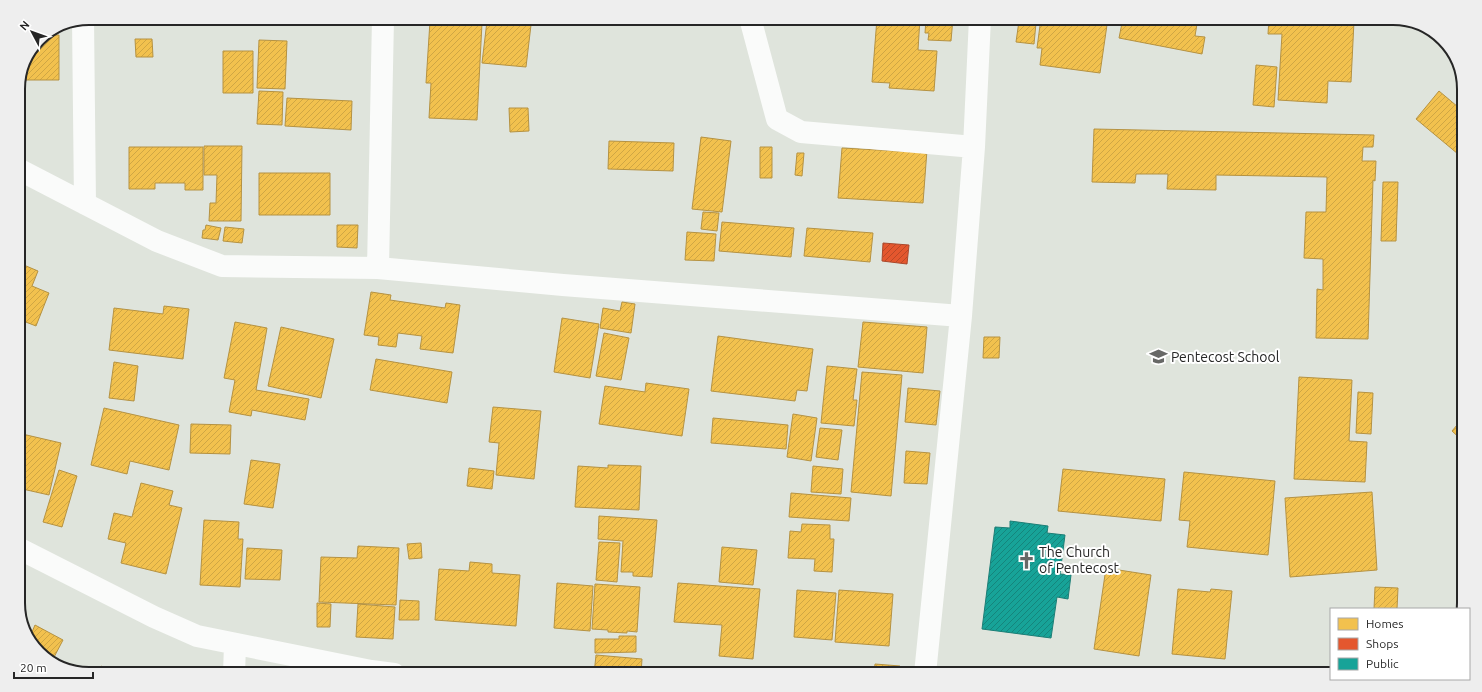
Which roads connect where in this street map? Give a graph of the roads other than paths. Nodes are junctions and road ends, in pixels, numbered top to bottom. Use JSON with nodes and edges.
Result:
{"nodes":[{"id":1,"x":383,"y":25,"type":"edge"},
{"id":2,"x":752,"y":25,"type":"edge"},
{"id":3,"x":980,"y":25,"type":"edge"},
{"id":4,"x":83,"y":26,"type":"edge"},
{"id":5,"x":974,"y":147,"type":"junction"},
{"id":6,"x":25,"y":173,"type":"edge"},
{"id":7,"x":85,"y":204,"type":"junction"},
{"id":8,"x":378,"y":268,"type":"junction"},
{"id":9,"x":961,"y":316,"type":"junction"},
{"id":10,"x":25,"y":552,"type":"edge"},
{"id":11,"x":236,"y":645,"type":"junction"},
{"id":12,"x":234,"y":667,"type":"edge"},
{"id":13,"x":350,"y":667,"type":"edge"},
{"id":14,"x":926,"y":667,"type":"edge"}],
"edges":[{"from":1,"to":8,"type":"street"},
{"from":2,"to":5,"type":"street"},
{"from":3,"to":5,"type":"street"},
{"from":4,"to":7,"type":"street"},
{"from":5,"to":9,"type":"street"},
{"from":6,"to":7,"type":"street"},
{"from":7,"to":8,"type":"street"},
{"from":8,"to":9,"type":"street"},
{"from":9,"to":14,"type":"street"},
{"from":10,"to":11,"type":"street"},
{"from":11,"to":12,"type":"street"},
{"from":11,"to":13,"type":"street"}]}
